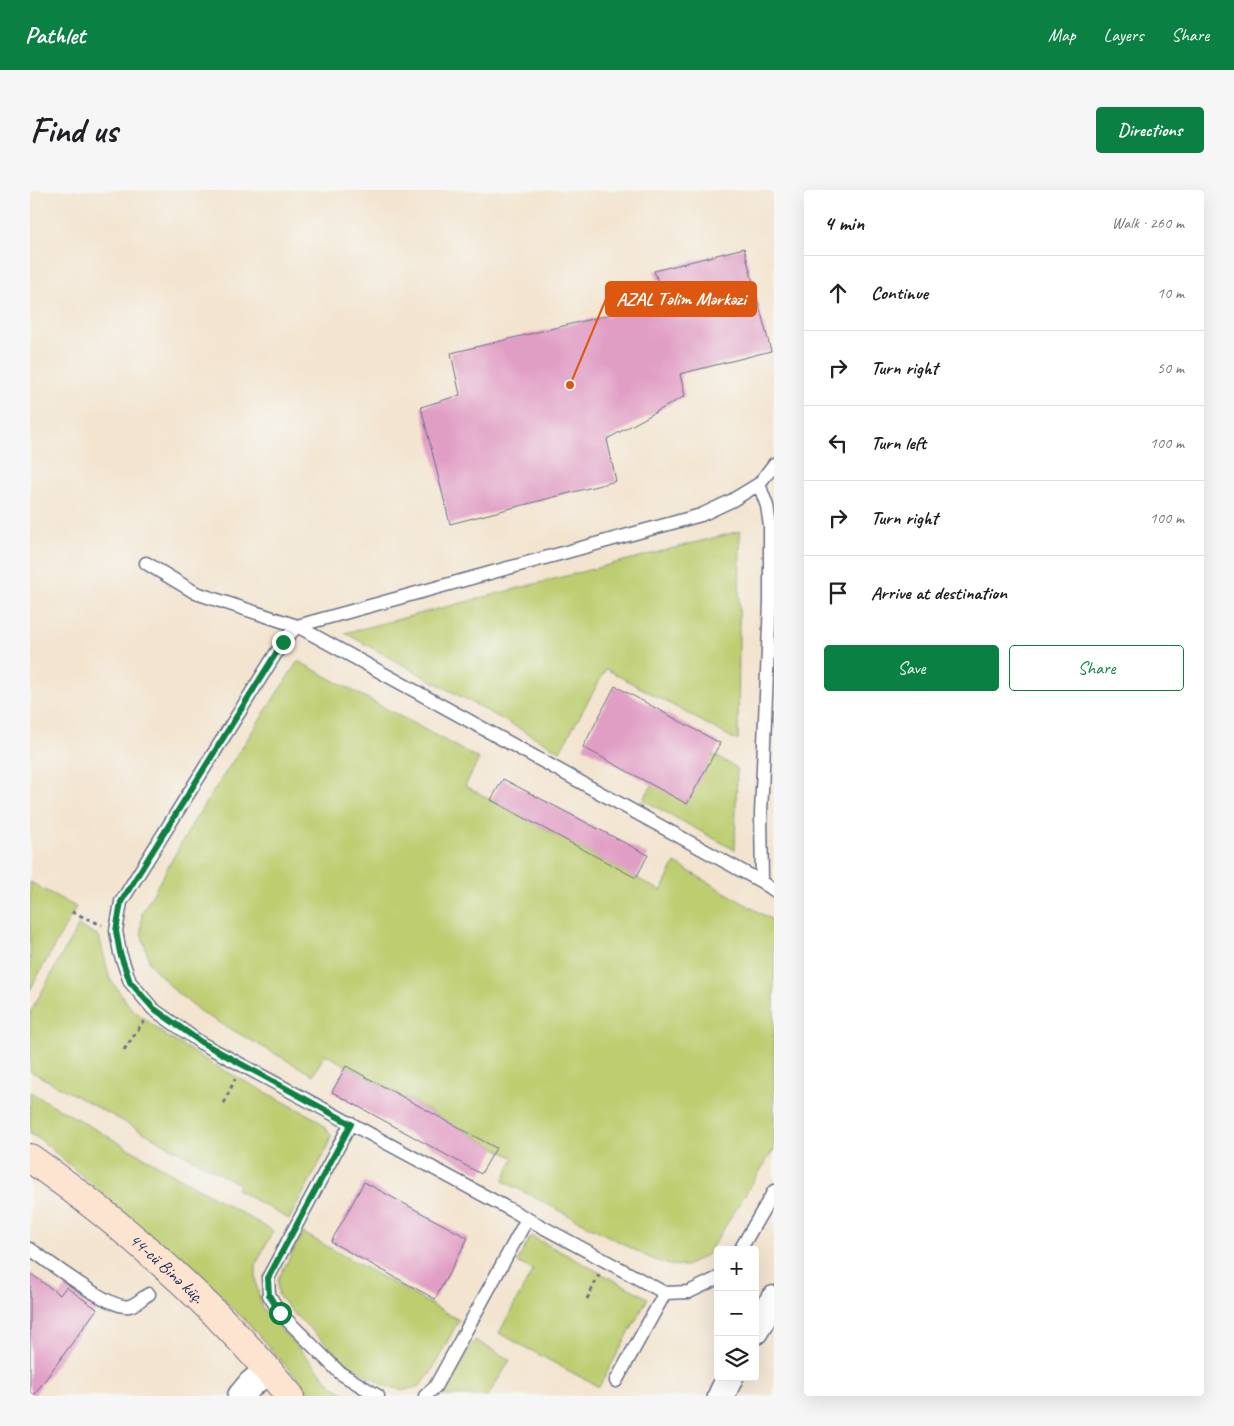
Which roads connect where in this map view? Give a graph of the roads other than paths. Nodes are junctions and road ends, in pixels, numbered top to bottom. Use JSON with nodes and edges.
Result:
{"nodes":[{"id":1,"x":774,"y":464,"type":"edge"},
{"id":2,"x":759,"y":484,"type":"junction"},
{"id":3,"x":146,"y":563,"type":"dead end"},
{"id":4,"x":772,"y":602,"type":"edge"},
{"id":5,"x":297,"y":626,"type":"junction"},
{"id":6,"x":768,"y":815,"type":"edge"},
{"id":7,"x":762,"y":882,"type":"junction"},
{"id":8,"x":774,"y":890,"type":"edge"},
{"id":9,"x":351,"y":1124,"type":"junction"},
{"id":10,"x":30,"y":1158,"type":"edge"},
{"id":11,"x":774,"y":1191,"type":"edge"},
{"id":12,"x":527,"y":1219,"type":"junction"},
{"id":13,"x":742,"y":1246,"type":"edge"},
{"id":14,"x":30,"y":1248,"type":"edge"},
{"id":15,"x":714,"y":1280,"type":"edge"},
{"id":16,"x":665,"y":1293,"type":"junction"},
{"id":17,"x":149,"y":1294,"type":"dead end"},
{"id":18,"x":774,"y":1299,"type":"edge"},
{"id":19,"x":759,"y":1324,"type":"edge"},
{"id":20,"x":268,"y":1370,"type":"junction"},
{"id":21,"x":616,"y":1381,"type":"dead end"},
{"id":22,"x":728,"y":1381,"type":"edge"},
{"id":23,"x":241,"y":1396,"type":"edge"},
{"id":24,"x":290,"y":1396,"type":"edge"},
{"id":25,"x":378,"y":1396,"type":"edge"},
{"id":26,"x":425,"y":1396,"type":"edge"},
{"id":27,"x":721,"y":1396,"type":"edge"}],
"edges":[{"from":1,"to":2,"type":"lane"},
{"from":2,"to":4,"type":"lane"},
{"from":2,"to":5,"type":"lane"},
{"from":3,"to":5,"type":"lane"},
{"from":4,"to":6,"type":"lane"},
{"from":5,"to":7,"type":"lane"},
{"from":5,"to":9,"type":"lane"},
{"from":6,"to":7,"type":"lane"},
{"from":7,"to":8,"type":"lane"},
{"from":9,"to":12,"type":"lane"},
{"from":9,"to":25,"type":"lane"},
{"from":10,"to":20,"type":"street","name":"44-cü Binə küç."},
{"from":11,"to":13,"type":"lane"},
{"from":12,"to":16,"type":"lane"},
{"from":12,"to":26,"type":"lane"},
{"from":14,"to":17,"type":"lane"},
{"from":15,"to":16,"type":"lane"},
{"from":16,"to":21,"type":"lane"},
{"from":18,"to":19,"type":"street"},
{"from":20,"to":23,"type":"street"},
{"from":20,"to":24,"type":"street","name":"44-cü Binə küç."},
{"from":22,"to":27,"type":"street"}]}
